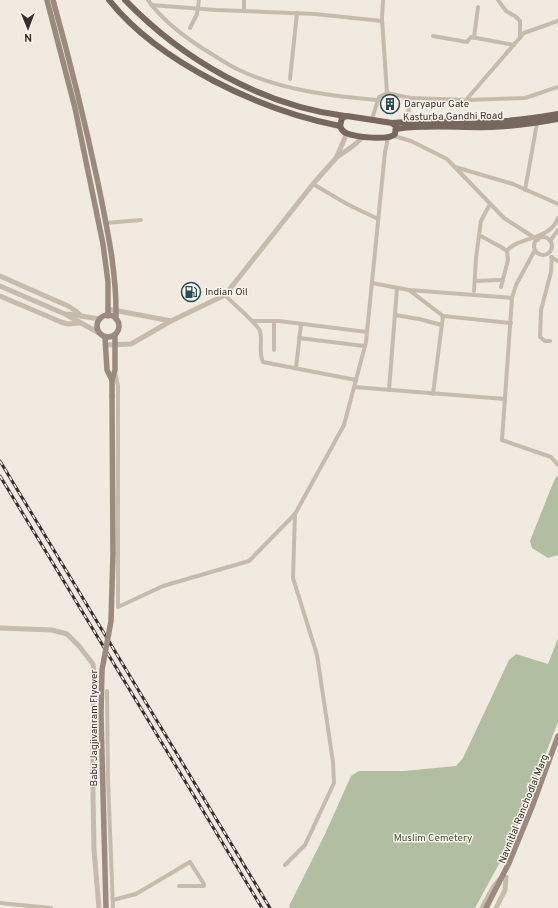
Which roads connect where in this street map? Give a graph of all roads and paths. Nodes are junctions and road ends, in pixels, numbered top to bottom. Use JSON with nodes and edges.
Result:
{"nodes":[{"id":1,"x":47,"y":0,"type":"edge"},
{"id":2,"x":53,"y":0,"type":"edge"},
{"id":3,"x":109,"y":0,"type":"edge"},
{"id":4,"x":124,"y":0,"type":"edge"},
{"id":5,"x":148,"y":0,"type":"edge"},
{"id":6,"x":199,"y":0,"type":"edge"},
{"id":7,"x":244,"y":0,"type":"edge"},
{"id":8,"x":383,"y":0,"type":"edge"},
{"id":9,"x":498,"y":0,"type":"edge"},
{"id":10,"x":151,"y":5,"type":"junction"},
{"id":11,"x":478,"y":7,"type":"dead end"},
{"id":12,"x":197,"y":9,"type":"junction"},
{"id":13,"x":244,"y":11,"type":"junction"},
{"id":14,"x":297,"y":13,"type":"junction"},
{"id":15,"x":382,"y":21,"type":"junction"},
{"id":16,"x":558,"y":21,"type":"edge"},
{"id":17,"x":190,"y":28,"type":"dead end"},
{"id":18,"x":433,"y":36,"type":"dead end"},
{"id":19,"x":474,"y":38,"type":"junction"},
{"id":20,"x":520,"y":38,"type":"junction"},
{"id":21,"x":514,"y":45,"type":"junction"},
{"id":22,"x":290,"y":79,"type":"dead end"},
{"id":23,"x":558,"y":87,"type":"edge"},
{"id":24,"x":387,"y":93,"type":"junction"},
{"id":25,"x":410,"y":98,"type":"junction"},
{"id":26,"x":377,"y":100,"type":"junction"},
{"id":27,"x":466,"y":100,"type":"junction"},
{"id":28,"x":558,"y":114,"type":"edge"},
{"id":29,"x":345,"y":116,"type":"junction"},
{"id":30,"x":372,"y":119,"type":"junction"},
{"id":31,"x":558,"y":119,"type":"edge"},
{"id":32,"x":392,"y":122,"type":"junction"},
{"id":33,"x":537,"y":123,"type":"junction"},
{"id":34,"x":407,"y":124,"type":"junction"},
{"id":35,"x":340,"y":126,"type":"junction"},
{"id":36,"x":396,"y":129,"type":"junction"},
{"id":37,"x":347,"y":133,"type":"junction"},
{"id":38,"x":363,"y":137,"type":"junction"},
{"id":39,"x":391,"y":137,"type":"junction"},
{"id":40,"x":337,"y":157,"type":"junction"},
{"id":41,"x":454,"y":166,"type":"junction"},
{"id":42,"x":313,"y":184,"type":"junction"},
{"id":43,"x":525,"y":190,"type":"junction"},
{"id":44,"x":490,"y":204,"type":"junction"},
{"id":45,"x":558,"y":204,"type":"edge"},
{"id":46,"x":558,"y":218,"type":"edge"},
{"id":47,"x":378,"y":219,"type":"junction"},
{"id":48,"x":141,"y":220,"type":"dead end"},
{"id":49,"x":106,"y":223,"type":"junction"},
{"id":50,"x":558,"y":230,"type":"edge"},
{"id":51,"x":479,"y":235,"type":"junction"},
{"id":52,"x":536,"y":239,"type":"junction"},
{"id":53,"x":550,"y":241,"type":"junction"},
{"id":54,"x":535,"y":250,"type":"junction"},
{"id":55,"x":507,"y":251,"type":"junction"},
{"id":56,"x":548,"y":254,"type":"junction"},
{"id":57,"x":552,"y":257,"type":"junction"},
{"id":58,"x":558,"y":261,"type":"edge"},
{"id":59,"x":0,"y":276,"type":"edge"},
{"id":60,"x":501,"y":280,"type":"junction"},
{"id":61,"x":475,"y":281,"type":"junction"},
{"id":62,"x":372,"y":283,"type":"junction"},
{"id":63,"x":0,"y":286,"type":"edge"},
{"id":64,"x":501,"y":287,"type":"dead end"},
{"id":65,"x":397,"y":288,"type":"junction"},
{"id":66,"x":409,"y":290,"type":"junction"},
{"id":67,"x":474,"y":291,"type":"dead end"},
{"id":68,"x":225,"y":295,"type":"junction"},
{"id":69,"x":0,"y":296,"type":"edge"},
{"id":70,"x":512,"y":298,"type":"junction"},
{"id":71,"x":116,"y":310,"type":"junction"},
{"id":72,"x":108,"y":312,"type":"junction"},
{"id":73,"x":65,"y":314,"type":"junction"},
{"id":74,"x":395,"y":315,"type":"junction"},
{"id":75,"x":81,"y":316,"type":"junction"},
{"id":76,"x":443,"y":316,"type":"junction"},
{"id":77,"x":100,"y":319,"type":"junction"},
{"id":78,"x":116,"y":319,"type":"junction"},
{"id":79,"x":171,"y":321,"type":"junction"},
{"id":80,"x":274,"y":321,"type":"junction"},
{"id":81,"x":81,"y":322,"type":"junction"},
{"id":82,"x":252,"y":322,"type":"junction"},
{"id":83,"x":511,"y":323,"type":"junction"},
{"id":84,"x":300,"y":324,"type":"junction"},
{"id":85,"x":442,"y":325,"type":"junction"},
{"id":86,"x":367,"y":332,"type":"junction"},
{"id":87,"x":99,"y":333,"type":"junction"},
{"id":88,"x":115,"y":335,"type":"junction"},
{"id":89,"x":105,"y":337,"type":"junction"},
{"id":90,"x":299,"y":338,"type":"junction"},
{"id":91,"x":550,"y":341,"type":"dead end"},
{"id":92,"x":105,"y":345,"type":"junction"},
{"id":93,"x":115,"y":345,"type":"junction"},
{"id":94,"x":364,"y":346,"type":"junction"},
{"id":95,"x":274,"y":350,"type":"dead end"},
{"id":96,"x":296,"y":368,"type":"junction"},
{"id":97,"x":115,"y":370,"type":"junction"},
{"id":98,"x":112,"y":380,"type":"junction"},
{"id":99,"x":356,"y":380,"type":"junction"},
{"id":100,"x":354,"y":388,"type":"junction"},
{"id":101,"x":389,"y":390,"type":"junction"},
{"id":102,"x":433,"y":394,"type":"junction"},
{"id":103,"x":505,"y":399,"type":"junction"},
{"id":104,"x":558,"y":465,"type":"edge"},
{"id":105,"x":295,"y":514,"type":"junction"},
{"id":106,"x":0,"y":628,"type":"edge"},
{"id":107,"x":107,"y":691,"type":"dead end"},
{"id":108,"x":558,"y":736,"type":"edge"},
{"id":109,"x":558,"y":749,"type":"edge"},
{"id":110,"x":285,"y":865,"type":"dead end"},
{"id":111,"x":504,"y":876,"type":"junction"},
{"id":112,"x":180,"y":886,"type":"dead end"},
{"id":113,"x":496,"y":893,"type":"junction"},
{"id":114,"x":113,"y":900,"type":"junction"},
{"id":115,"x":0,"y":903,"type":"edge"},
{"id":116,"x":51,"y":908,"type":"edge"},
{"id":117,"x":99,"y":908,"type":"edge"},
{"id":118,"x":106,"y":908,"type":"edge"},
{"id":119,"x":113,"y":908,"type":"edge"},
{"id":120,"x":482,"y":908,"type":"edge"},
{"id":121,"x":486,"y":908,"type":"edge"},
{"id":122,"x":490,"y":908,"type":"edge"},
{"id":123,"x":496,"y":908,"type":"edge"}],
"edges":[{"from":1,"to":72,"type":"main road"},
{"from":2,"to":49,"type":"main road"},
{"from":3,"to":35,"type":"main road"},
{"from":4,"to":29,"type":"main road"},
{"from":5,"to":10,"type":"street"},
{"from":6,"to":12,"type":"street"},
{"from":7,"to":13,"type":"street"},
{"from":8,"to":15,"type":"street"},
{"from":9,"to":20,"type":"street"},
{"from":10,"to":12,"type":"street"},
{"from":10,"to":26,"type":"street"},
{"from":11,"to":19,"type":"street"},
{"from":12,"to":13,"type":"street"},
{"from":12,"to":17,"type":"street"},
{"from":13,"to":14,"type":"street"},
{"from":14,"to":15,"type":"street"},
{"from":14,"to":22,"type":"street"},
{"from":15,"to":24,"type":"street"},
{"from":16,"to":20,"type":"street"},
{"from":18,"to":19,"type":"street"},
{"from":19,"to":21,"type":"street"},
{"from":20,"to":21,"type":"street"},
{"from":21,"to":27,"type":"street"},
{"from":23,"to":27,"type":"street"},
{"from":24,"to":25,"type":"street"},
{"from":24,"to":26,"type":"street"},
{"from":25,"to":27,"type":"street"},
{"from":25,"to":34,"type":"street"},
{"from":26,"to":30,"type":"street"},
{"from":28,"to":34,"type":"main road","name":"Kasturba Gandhi Road"},
{"from":29,"to":30,"type":"main road","name":"Kasturba Gandhi Road"},
{"from":29,"to":35,"type":"main road"},
{"from":30,"to":32,"type":"main road","name":"Kasturba Gandhi Road"},
{"from":31,"to":33,"type":"main road","name":"Kasturba Gandhi Road"},
{"from":32,"to":34,"type":"main road","name":"Kasturba Gandhi Road"},
{"from":32,"to":36,"type":"main road"},
{"from":33,"to":34,"type":"main road","name":"Kasturba Gandhi Road"},
{"from":33,"to":43,"type":"street"},
{"from":34,"to":36,"type":"main road","name":"Kasturba Gandhi Road"},
{"from":35,"to":37,"type":"main road"},
{"from":36,"to":39,"type":"main road"},
{"from":37,"to":38,"type":"main road"},
{"from":37,"to":40,"type":"street"},
{"from":38,"to":39,"type":"main road"},
{"from":38,"to":40,"type":"street"},
{"from":39,"to":41,"type":"street"},
{"from":39,"to":47,"type":"street"},
{"from":40,"to":42,"type":"street"},
{"from":41,"to":43,"type":"street"},
{"from":41,"to":44,"type":"street"},
{"from":42,"to":47,"type":"street"},
{"from":42,"to":68,"type":"street"},
{"from":43,"to":45,"type":"street"},
{"from":44,"to":51,"type":"street"},
{"from":44,"to":52,"type":"street"},
{"from":46,"to":52,"type":"street"},
{"from":47,"to":62,"type":"street"},
{"from":48,"to":49,"type":"street"},
{"from":49,"to":71,"type":"main road"},
{"from":50,"to":53,"type":"street"},
{"from":51,"to":55,"type":"street"},
{"from":51,"to":61,"type":"street"},
{"from":52,"to":53,"type":"street"},
{"from":52,"to":54,"type":"street"},
{"from":52,"to":55,"type":"street"},
{"from":53,"to":56,"type":"street"},
{"from":54,"to":56,"type":"street"},
{"from":54,"to":70,"type":"street"},
{"from":55,"to":60,"type":"street"},
{"from":56,"to":57,"type":"street"},
{"from":57,"to":58,"type":"street"},
{"from":57,"to":91,"type":"street"},
{"from":59,"to":75,"type":"street"},
{"from":60,"to":61,"type":"street"},
{"from":60,"to":64,"type":"street"},
{"from":61,"to":67,"type":"street"},
{"from":62,"to":65,"type":"street"},
{"from":62,"to":86,"type":"street"},
{"from":63,"to":73,"type":"street"},
{"from":65,"to":66,"type":"street"},
{"from":65,"to":74,"type":"street"},
{"from":66,"to":70,"type":"street"},
{"from":66,"to":76,"type":"street"},
{"from":68,"to":79,"type":"street"},
{"from":68,"to":82,"type":"street"},
{"from":69,"to":81,"type":"street"},
{"from":70,"to":83,"type":"street"},
{"from":71,"to":72,"type":"street"},
{"from":71,"to":78,"type":"main road"},
{"from":71,"to":79,"type":"street"},
{"from":72,"to":77,"type":"main road"},
{"from":72,"to":78,"type":"main road"},
{"from":73,"to":75,"type":"street"},
{"from":73,"to":81,"type":"street"},
{"from":74,"to":85,"type":"street"},
{"from":74,"to":101,"type":"street"},
{"from":75,"to":77,"type":"street"},
{"from":76,"to":83,"type":"street"},
{"from":76,"to":85,"type":"street"},
{"from":77,"to":87,"type":"main road"},
{"from":78,"to":88,"type":"main road"},
{"from":79,"to":93,"type":"street"},
{"from":80,"to":82,"type":"street"},
{"from":80,"to":84,"type":"street"},
{"from":80,"to":95,"type":"street"},
{"from":81,"to":87,"type":"street"},
{"from":82,"to":96,"type":"street"},
{"from":83,"to":103,"type":"street"},
{"from":84,"to":86,"type":"street"},
{"from":84,"to":90,"type":"street"},
{"from":85,"to":102,"type":"street"},
{"from":86,"to":94,"type":"street"},
{"from":87,"to":89,"type":"main road"},
{"from":88,"to":89,"type":"main road"},
{"from":88,"to":93,"type":"main road"},
{"from":89,"to":92,"type":"main road"},
{"from":90,"to":94,"type":"street"},
{"from":90,"to":96,"type":"street"},
{"from":92,"to":93,"type":"street"},
{"from":92,"to":98,"type":"main road"},
{"from":93,"to":97,"type":"main road"},
{"from":94,"to":99,"type":"street"},
{"from":96,"to":99,"type":"street"},
{"from":97,"to":98,"type":"main road"},
{"from":97,"to":105,"type":"street"},
{"from":98,"to":118,"type":"main road","name":"Babu Jagjivanram Flyover","bridge":true},
{"from":99,"to":100,"type":"street"},
{"from":100,"to":101,"type":"street"},
{"from":100,"to":105,"type":"street"},
{"from":101,"to":102,"type":"street"},
{"from":102,"to":103,"type":"street"},
{"from":103,"to":104,"type":"street"},
{"from":105,"to":110,"type":"street"},
{"from":106,"to":117,"type":"street"},
{"from":107,"to":114,"type":"street"},
{"from":108,"to":111,"type":"main road"},
{"from":109,"to":111,"type":"main road","name":"Navnitlal Ranchodlal Marg"},
{"from":111,"to":113,"type":"main road"},
{"from":111,"to":120,"type":"street"},
{"from":111,"to":123,"type":"street"},
{"from":112,"to":114,"type":"street"},
{"from":113,"to":121,"type":"main road"},
{"from":113,"to":122,"type":"main road"},
{"from":114,"to":119,"type":"street"},
{"from":115,"to":116,"type":"street"}]}
